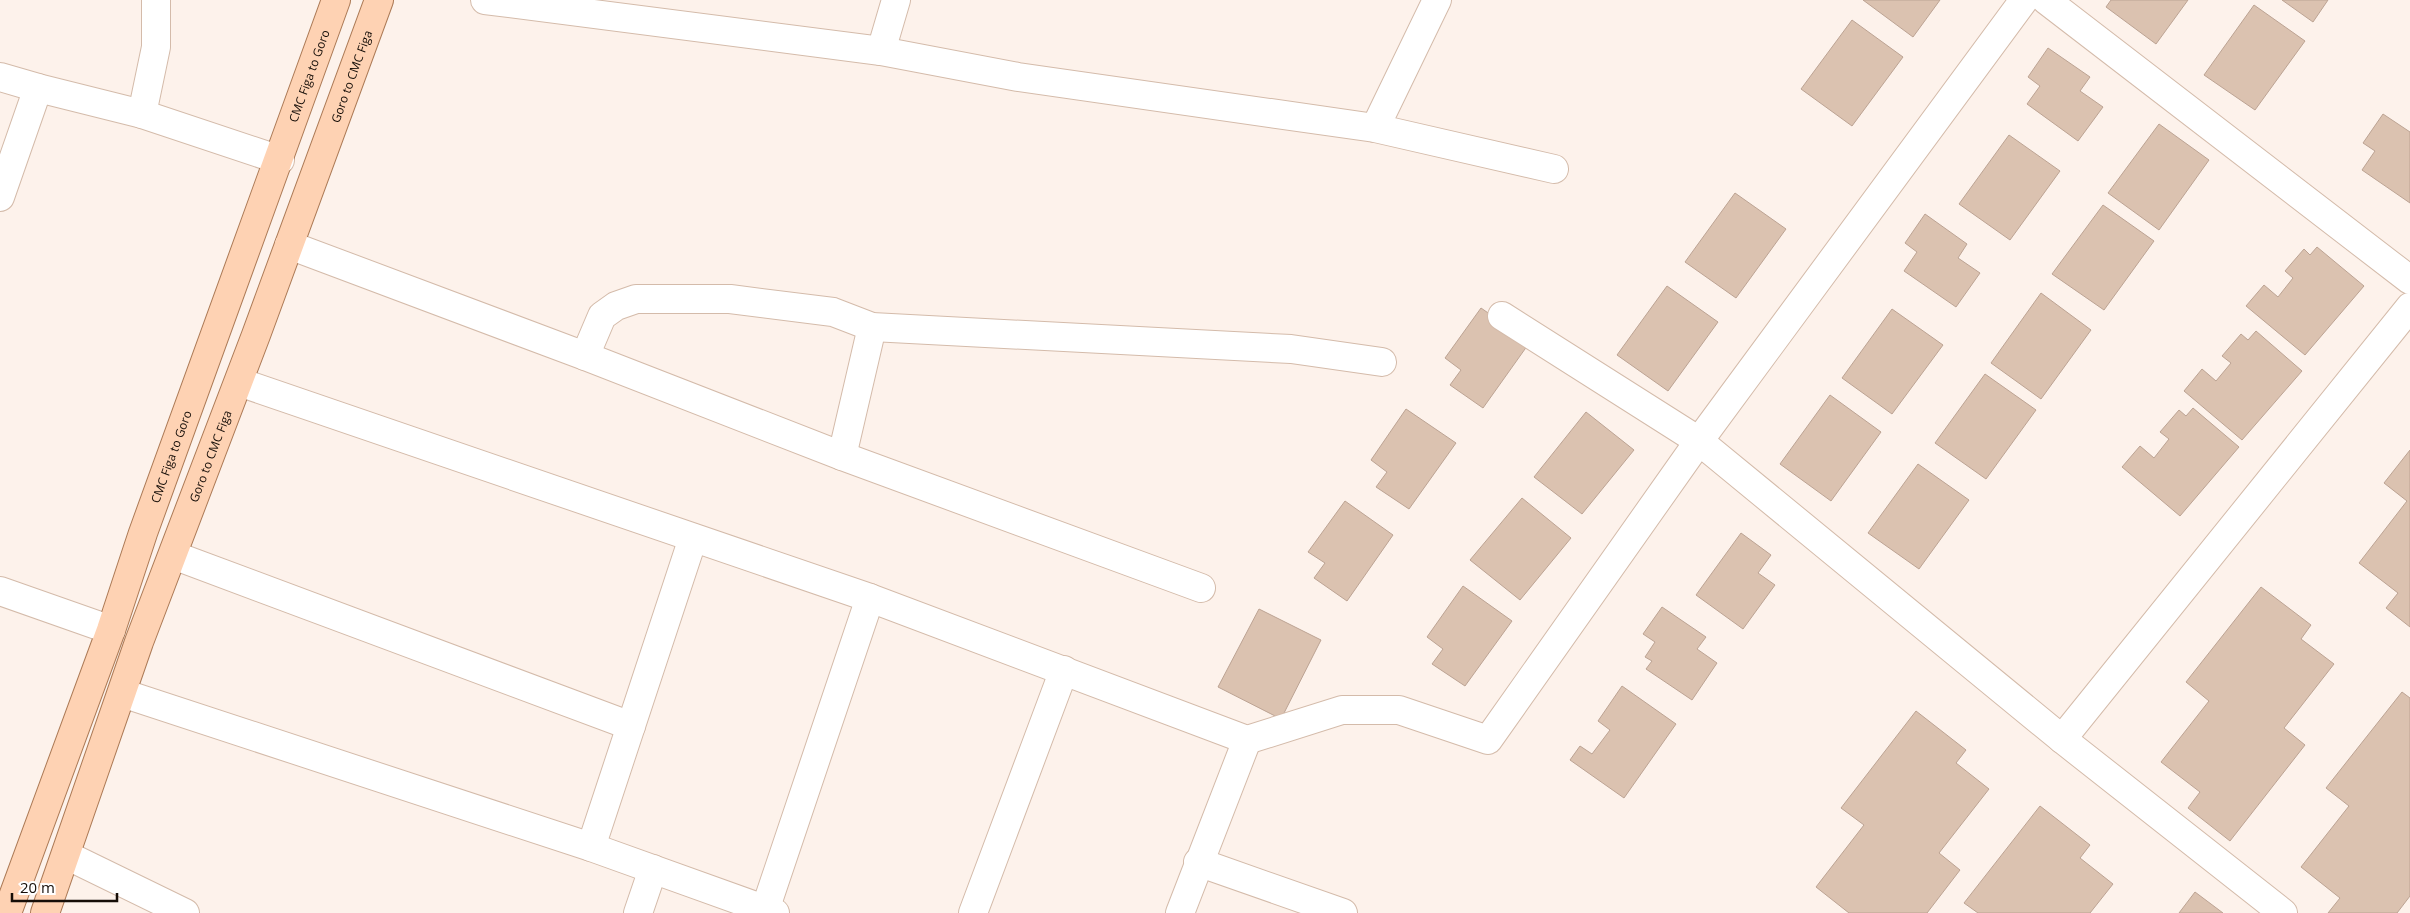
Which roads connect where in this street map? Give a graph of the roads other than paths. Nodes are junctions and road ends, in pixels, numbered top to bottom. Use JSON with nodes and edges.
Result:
{"nodes":[{"id":1,"x":156,"y":0,"type":"edge"},
{"id":2,"x":336,"y":0,"type":"edge"},
{"id":3,"x":379,"y":0,"type":"edge"},
{"id":4,"x":485,"y":0,"type":"edge"},
{"id":5,"x":896,"y":0,"type":"edge"},
{"id":6,"x":1437,"y":0,"type":"edge"},
{"id":7,"x":2024,"y":0,"type":"edge"},
{"id":8,"x":2046,"y":0,"type":"edge"},
{"id":9,"x":881,"y":51,"type":"junction"},
{"id":10,"x":0,"y":76,"type":"edge"},
{"id":11,"x":38,"y":88,"type":"junction"},
{"id":12,"x":142,"y":114,"type":"junction"},
{"id":13,"x":1375,"y":128,"type":"junction"},
{"id":14,"x":280,"y":160,"type":"junction"},
{"id":15,"x":1554,"y":169,"type":"dead end"},
{"id":16,"x":0,"y":197,"type":"edge"},
{"id":17,"x":289,"y":245,"type":"junction"},
{"id":18,"x":2410,"y":280,"type":"edge"},
{"id":19,"x":2410,"y":307,"type":"edge"},
{"id":20,"x":1502,"y":316,"type":"dead end"},
{"id":21,"x":872,"y":327,"type":"junction"},
{"id":22,"x":585,"y":356,"type":"junction"},
{"id":23,"x":1382,"y":362,"type":"dead end"},
{"id":24,"x":238,"y":382,"type":"junction"},
{"id":25,"x":1699,"y":441,"type":"junction"},
{"id":26,"x":842,"y":456,"type":"junction"},
{"id":27,"x":693,"y":538,"type":"junction"},
{"id":28,"x":174,"y":555,"type":"junction"},
{"id":29,"x":1201,"y":588,"type":"dead end"},
{"id":30,"x":0,"y":591,"type":"edge"},
{"id":31,"x":870,"y":598,"type":"junction"},
{"id":32,"x":111,"y":630,"type":"junction"},
{"id":33,"x":1064,"y":670,"type":"junction"},
{"id":34,"x":122,"y":693,"type":"junction"},
{"id":35,"x":631,"y":726,"type":"junction"},
{"id":36,"x":2062,"y":739,"type":"junction"},
{"id":37,"x":1247,"y":740,"type":"junction"},
{"id":38,"x":591,"y":847,"type":"junction"},
{"id":39,"x":66,"y":855,"type":"junction"},
{"id":40,"x":1198,"y":862,"type":"junction"},
{"id":41,"x":653,"y":869,"type":"junction"},
{"id":42,"x":770,"y":911,"type":"edge"},
{"id":43,"x":7,"y":913,"type":"edge"},
{"id":44,"x":45,"y":913,"type":"edge"},
{"id":45,"x":185,"y":913,"type":"edge"},
{"id":46,"x":638,"y":913,"type":"edge"},
{"id":47,"x":973,"y":913,"type":"edge"},
{"id":48,"x":1180,"y":913,"type":"edge"},
{"id":49,"x":1344,"y":913,"type":"edge"},
{"id":50,"x":2283,"y":913,"type":"edge"}],
"edges":[{"from":1,"to":12,"type":"street"},
{"from":2,"to":14,"type":"main road","name":"CMC Figa to Goro"},
{"from":3,"to":17,"type":"main road","name":"Goro to CMC Figa"},
{"from":4,"to":9,"type":"street"},
{"from":5,"to":9,"type":"street"},
{"from":6,"to":13,"type":"street"},
{"from":7,"to":25,"type":"street"},
{"from":8,"to":18,"type":"street"},
{"from":9,"to":13,"type":"street"},
{"from":10,"to":11,"type":"street"},
{"from":11,"to":12,"type":"street"},
{"from":11,"to":16,"type":"street"},
{"from":12,"to":14,"type":"street"},
{"from":13,"to":15,"type":"street"},
{"from":14,"to":32,"type":"main road","name":"CMC Figa to Goro"},
{"from":17,"to":22,"type":"street"},
{"from":17,"to":24,"type":"main road","name":"Goro to CMC Figa"},
{"from":19,"to":36,"type":"street"},
{"from":20,"to":25,"type":"street"},
{"from":21,"to":22,"type":"street"},
{"from":21,"to":23,"type":"street"},
{"from":21,"to":26,"type":"street"},
{"from":22,"to":26,"type":"street"},
{"from":24,"to":27,"type":"street"},
{"from":24,"to":28,"type":"main road","name":"Goro to CMC Figa"},
{"from":25,"to":36,"type":"street"},
{"from":25,"to":37,"type":"street"},
{"from":26,"to":29,"type":"street"},
{"from":27,"to":31,"type":"street"},
{"from":27,"to":35,"type":"street"},
{"from":28,"to":34,"type":"main road","name":"Goro to CMC Figa"},
{"from":28,"to":35,"type":"street"},
{"from":30,"to":32,"type":"street"},
{"from":31,"to":33,"type":"street"},
{"from":31,"to":42,"type":"street"},
{"from":32,"to":43,"type":"main road","name":"CMC Figa to Goro"},
{"from":33,"to":37,"type":"street"},
{"from":33,"to":47,"type":"street"},
{"from":34,"to":38,"type":"street"},
{"from":34,"to":39,"type":"main road","name":"Goro to CMC Figa"},
{"from":35,"to":38,"type":"street"},
{"from":36,"to":50,"type":"street"},
{"from":37,"to":40,"type":"street"},
{"from":38,"to":41,"type":"street"},
{"from":39,"to":44,"type":"main road","name":"Goro to CMC Figa"},
{"from":39,"to":45,"type":"street"},
{"from":40,"to":48,"type":"street"},
{"from":40,"to":49,"type":"street"},
{"from":41,"to":42,"type":"street"},
{"from":41,"to":46,"type":"street"}]}
